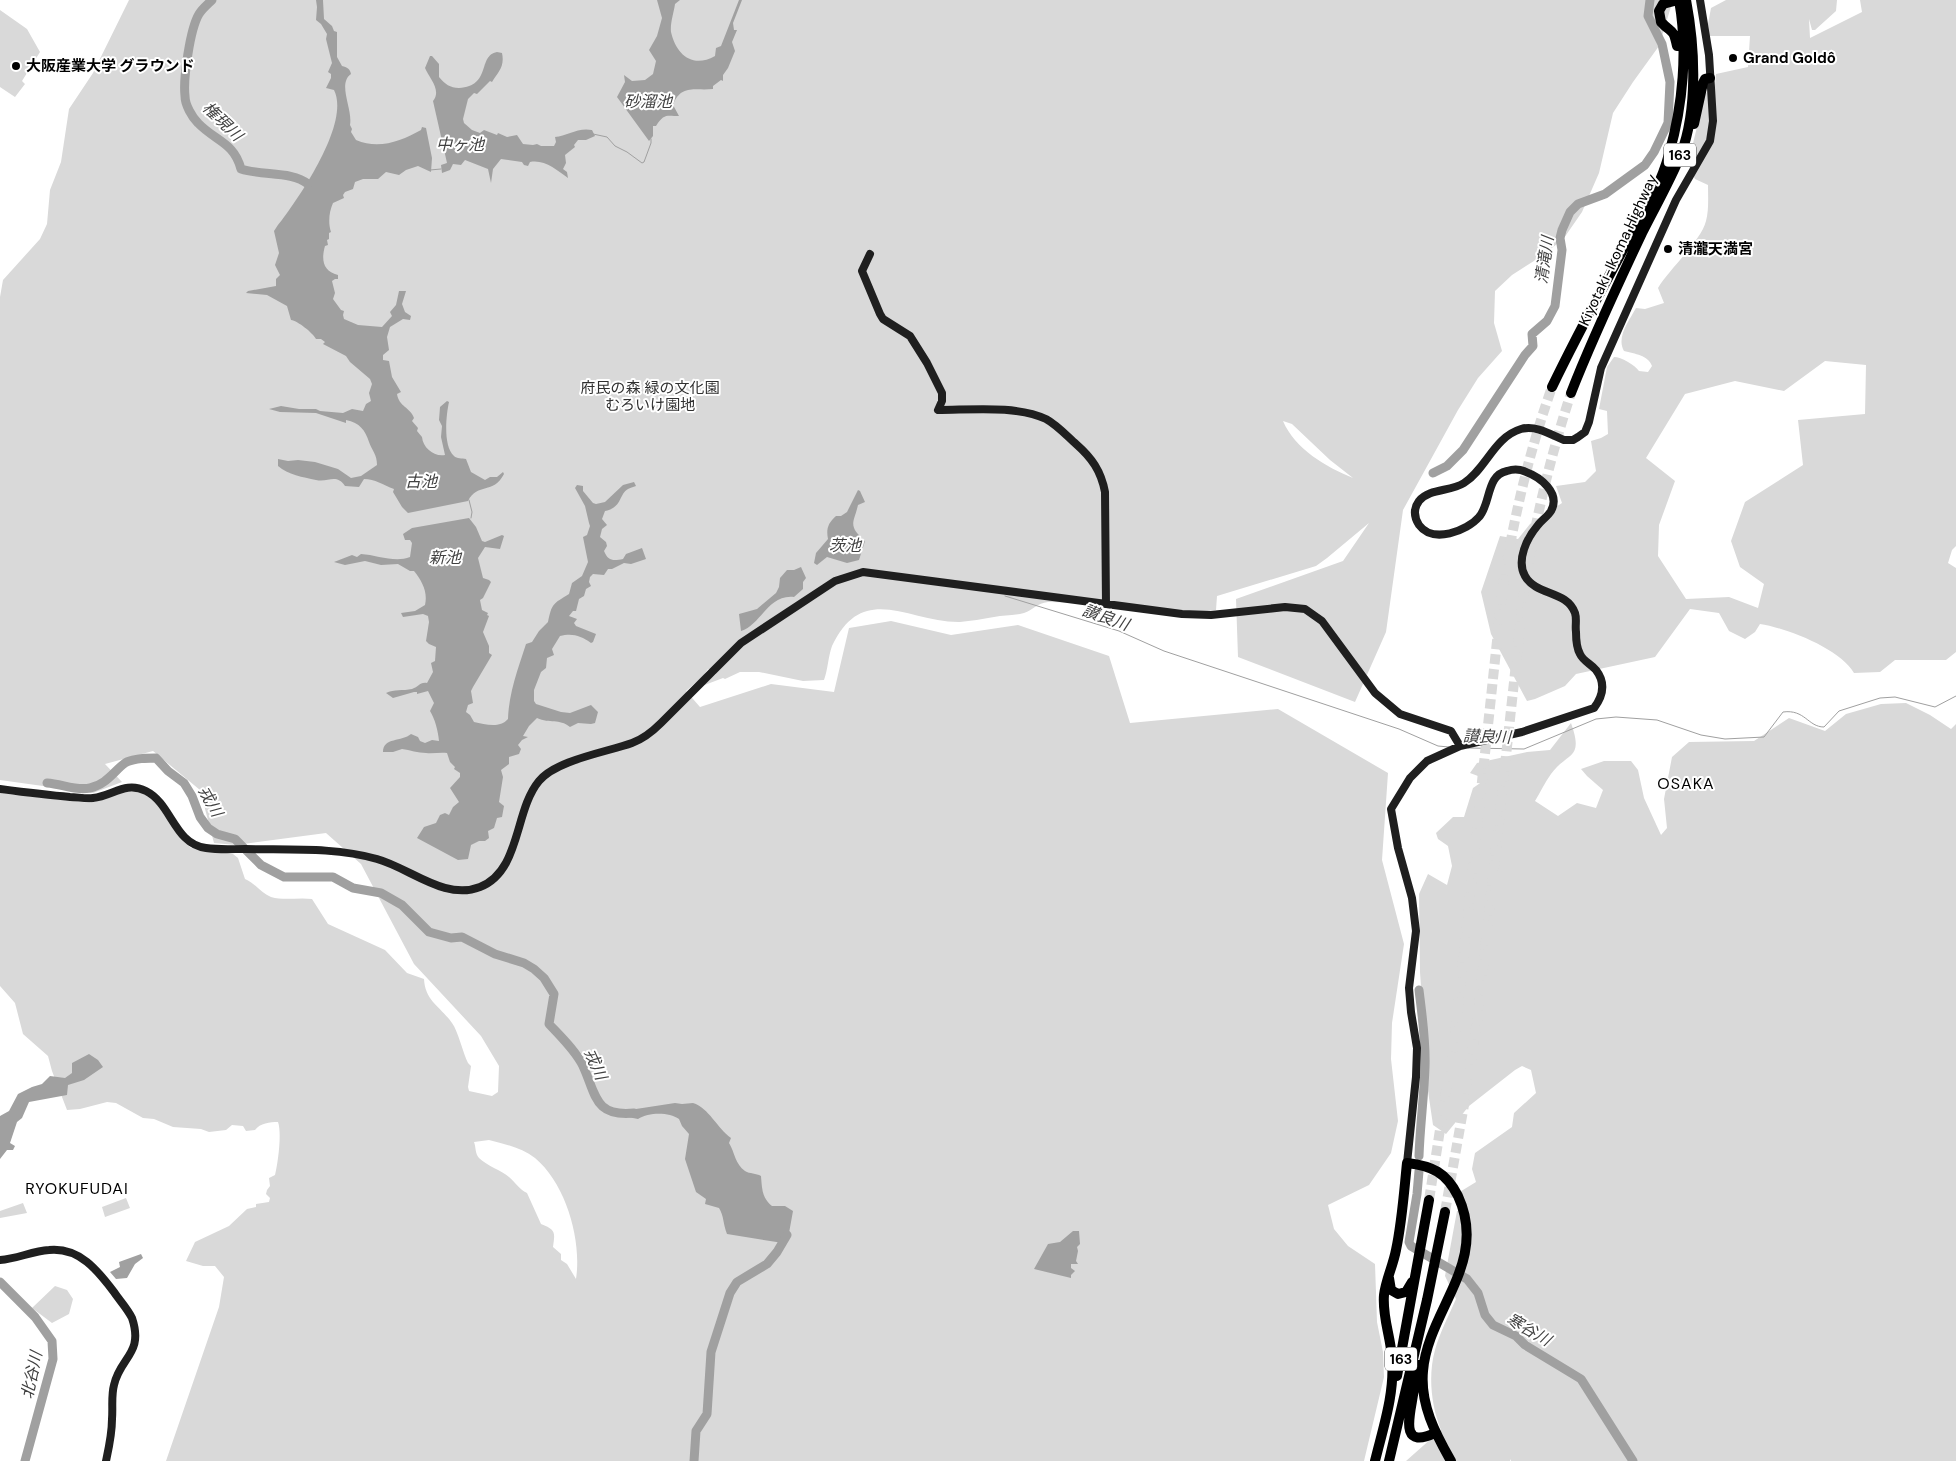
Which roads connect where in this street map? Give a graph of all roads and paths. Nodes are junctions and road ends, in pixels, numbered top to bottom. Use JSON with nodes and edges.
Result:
{"nodes":[{"id":1,"x":1679,"y":0,"type":"edge"},
{"id":2,"x":1686,"y":0,"type":"edge"},
{"id":3,"x":1700,"y":0,"type":"edge"},
{"id":4,"x":1670,"y":1,"type":"edge"},
{"id":5,"x":1676,"y":19,"type":"junction"},
{"id":6,"x":1669,"y":28,"type":"junction"},
{"id":7,"x":1679,"y":51,"type":"junction"},
{"id":8,"x":1710,"y":78,"type":"junction"},
{"id":9,"x":1680,"y":103,"type":"junction"},
{"id":10,"x":1668,"y":180,"type":"junction"},
{"id":11,"x":870,"y":254,"type":"dead end"},
{"id":12,"x":1552,"y":387,"type":"tunnel mouth"},
{"id":13,"x":1571,"y":393,"type":"tunnel mouth"},
{"id":14,"x":1106,"y":604,"type":"junction"},
{"id":15,"x":1460,"y":746,"type":"junction"},
{"id":16,"x":0,"y":789,"type":"edge"},
{"id":17,"x":1407,"y":1163,"type":"junction"},
{"id":18,"x":1429,"y":1200,"type":"tunnel mouth"},
{"id":19,"x":1444,"y":1212,"type":"tunnel mouth"},
{"id":20,"x":1420,"y":1252,"type":"junction"},
{"id":21,"x":0,"y":1260,"type":"edge"},
{"id":22,"x":1392,"y":1264,"type":"junction"},
{"id":23,"x":1427,"y":1300,"type":"junction"},
{"id":24,"x":1435,"y":1432,"type":"junction"},
{"id":25,"x":106,"y":1461,"type":"edge"},
{"id":26,"x":1375,"y":1461,"type":"edge"},
{"id":27,"x":1389,"y":1461,"type":"edge"},
{"id":28,"x":1450,"y":1461,"type":"edge"}],
"edges":[{"from":1,"to":4,"type":"highway"},
{"from":1,"to":9,"type":"highway","name":"Kiyotaki-Ikoma Highway","number":"163"},
{"from":2,"to":10,"type":"highway","name":"Kiyotaki-Ikoma Highway","number":"163"},
{"from":3,"to":8,"type":"street"},
{"from":4,"to":5,"type":"highway"},
{"from":4,"to":6,"type":"highway"},
{"from":5,"to":6,"type":"highway"},
{"from":5,"to":7,"type":"highway"},
{"from":6,"to":7,"type":"highway"},
{"from":7,"to":9,"type":"highway"},
{"from":8,"to":10,"type":"highway","number":"163"},
{"from":8,"to":15,"type":"street"},
{"from":9,"to":12,"type":"highway","name":"Kiyotaki-Ikoma Highway","number":"163"},
{"from":10,"to":13,"type":"highway","name":"Kiyotaki-Ikoma Highway","number":"163"},
{"from":11,"to":14,"type":"street"},
{"from":14,"to":15,"type":"street"},
{"from":14,"to":16,"type":"street"},
{"from":15,"to":17,"type":"street"},
{"from":17,"to":22,"type":"highway","number":"163"},
{"from":17,"to":24,"type":"highway","number":"163"},
{"from":18,"to":20,"type":"highway","number":"163"},
{"from":19,"to":23,"type":"highway","number":"163"},
{"from":20,"to":22,"type":"highway","number":"163"},
{"from":20,"to":26,"type":"highway","number":"163"},
{"from":21,"to":25,"type":"street"},
{"from":22,"to":26,"type":"highway","number":"163"},
{"from":23,"to":24,"type":"highway","number":"163"},
{"from":23,"to":27,"type":"highway","number":"163"},
{"from":24,"to":28,"type":"highway","number":"163"}]}
